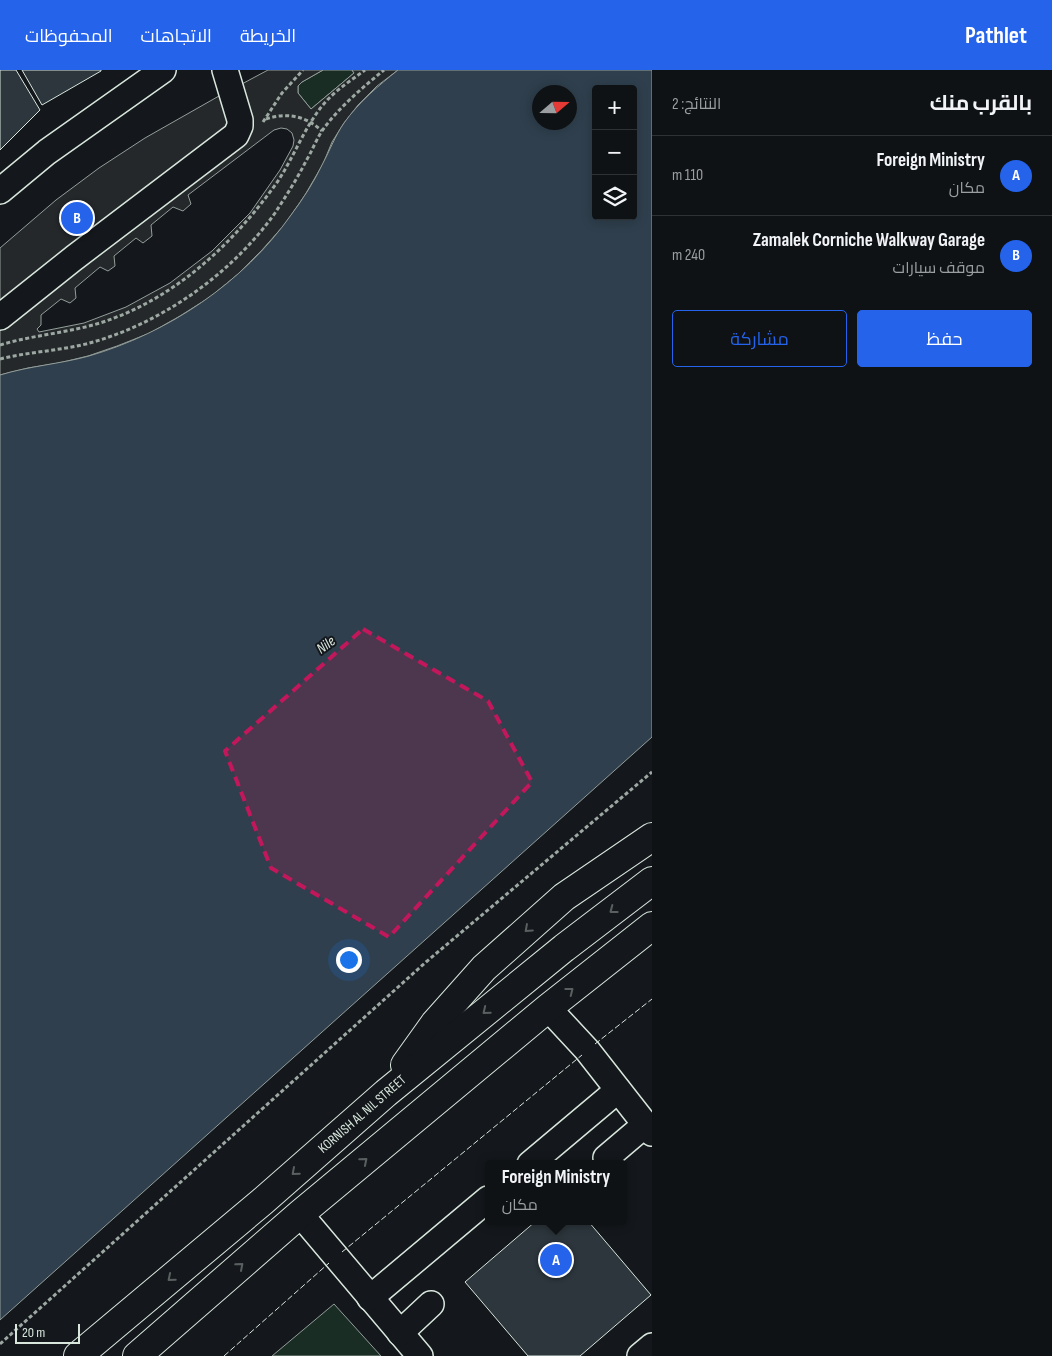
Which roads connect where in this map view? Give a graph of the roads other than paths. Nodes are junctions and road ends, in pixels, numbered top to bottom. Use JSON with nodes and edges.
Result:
{"nodes":[{"id":1,"x":163,"y":70,"type":"edge"},
{"id":2,"x":226,"y":70,"type":"edge"},
{"id":3,"x":0,"y":191,"type":"edge"},
{"id":4,"x":0,"y":317,"type":"edge"},
{"id":5,"x":652,"y":836,"type":"edge"},
{"id":6,"x":652,"y":881,"type":"edge"},
{"id":7,"x":652,"y":926,"type":"edge"},
{"id":8,"x":548,"y":1008,"type":"junction"},
{"id":9,"x":618,"y":1090,"type":"junction"},
{"id":10,"x":386,"y":1093,"type":"junction"},
{"id":11,"x":649,"y":1128,"type":"edge"},
{"id":12,"x":606,"y":1158,"type":"dead end"},
{"id":13,"x":535,"y":1160,"type":"edge"},
{"id":14,"x":485,"y":1202,"type":"edge"},
{"id":15,"x":300,"y":1214,"type":"junction"},
{"id":16,"x":370,"y":1298,"type":"junction"},
{"id":17,"x":431,"y":1304,"type":"dead end"},
{"id":18,"x":400,"y":1333,"type":"junction"},
{"id":19,"x":652,"y":1346,"type":"edge"},
{"id":20,"x":78,"y":1356,"type":"edge"},
{"id":21,"x":137,"y":1356,"type":"edge"},
{"id":22,"x":420,"y":1356,"type":"edge"},
{"id":23,"x":640,"y":1356,"type":"edge"}],
"edges":[{"from":1,"to":3,"type":"street"},
{"from":2,"to":4,"type":"street"},
{"from":5,"to":10,"type":"highway","one_way":true},
{"from":6,"to":10,"type":"highway","name":"KORNISH AL NIL STREET","one_way":true},
{"from":8,"to":7,"type":"highway","one_way":true},
{"from":8,"to":9,"type":"street"},
{"from":15,"to":8,"type":"highway","one_way":true},
{"from":9,"to":11,"type":"street"},
{"from":9,"to":13,"type":"street"},
{"from":10,"to":20,"type":"highway","name":"KORNISH AL NIL STREET","one_way":true},
{"from":11,"to":12,"type":"street"},
{"from":14,"to":16,"type":"street"},
{"from":15,"to":16,"type":"street"},
{"from":21,"to":15,"type":"highway","one_way":true},
{"from":16,"to":18,"type":"street"},
{"from":17,"to":18,"type":"street"},
{"from":18,"to":22,"type":"street"},
{"from":19,"to":23,"type":"street"}]}
